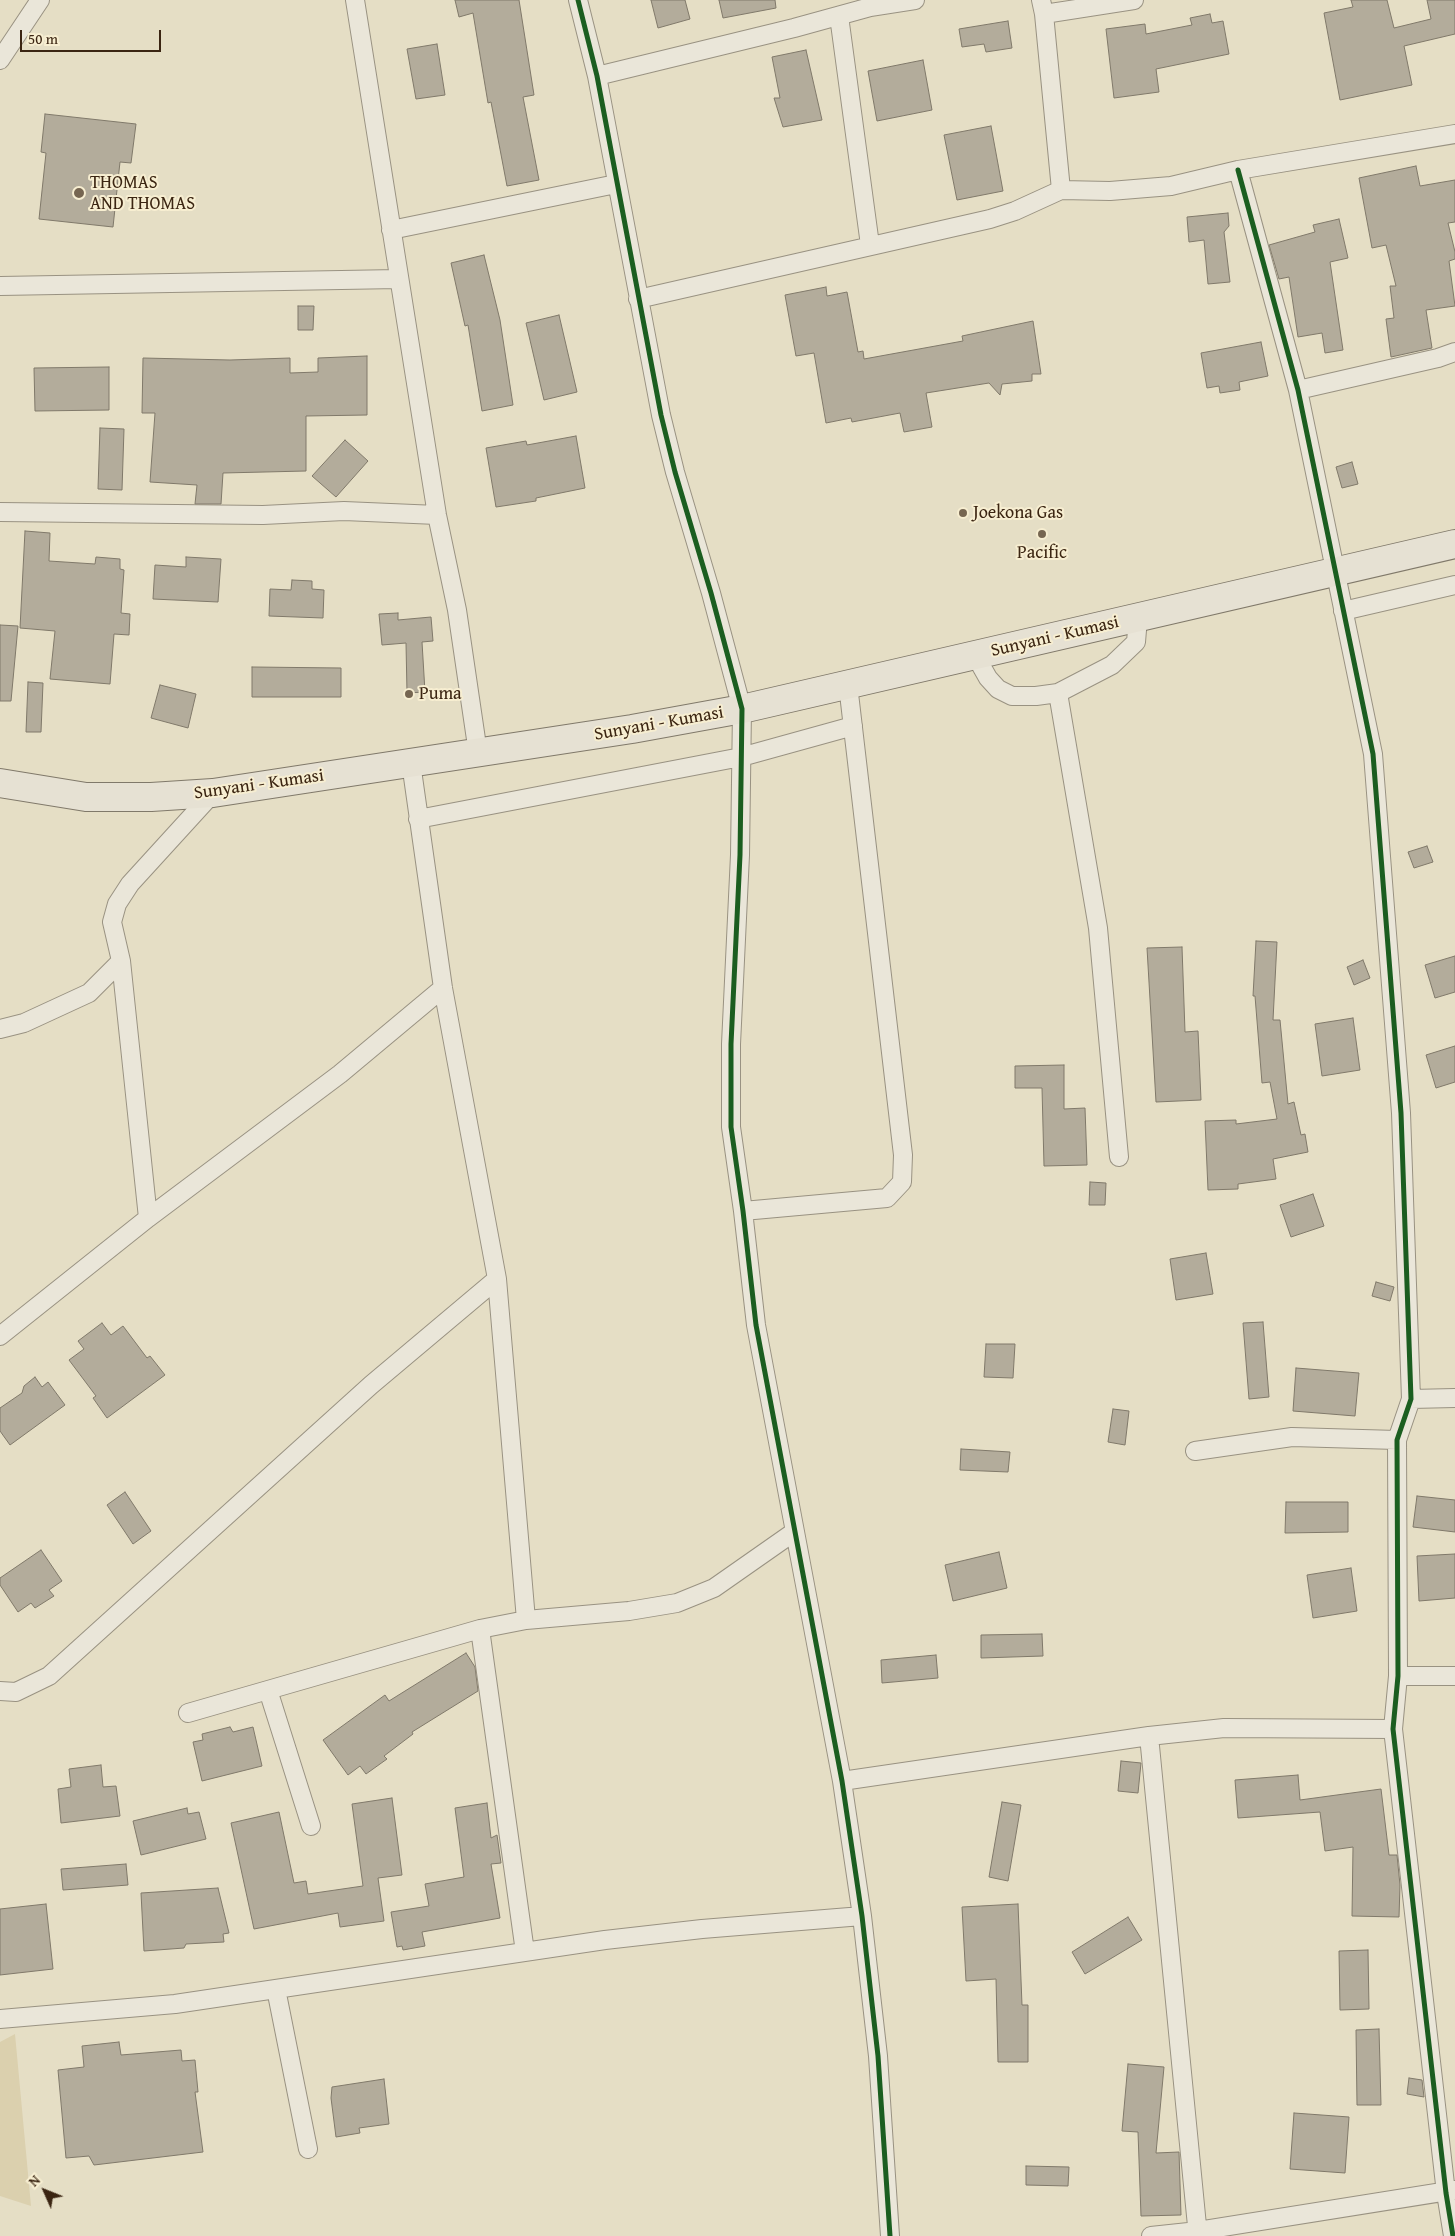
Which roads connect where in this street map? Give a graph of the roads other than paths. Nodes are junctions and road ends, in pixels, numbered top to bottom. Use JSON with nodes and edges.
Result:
{"nodes":[{"id":1,"x":40,"y":0,"type":"edge"},
{"id":2,"x":355,"y":0,"type":"edge"},
{"id":3,"x":578,"y":0,"type":"edge"},
{"id":4,"x":915,"y":0,"type":"edge"},
{"id":5,"x":1134,"y":0,"type":"edge"},
{"id":6,"x":1042,"y":7,"type":"edge"},
{"id":7,"x":839,"y":16,"type":"junction"},
{"id":8,"x":0,"y":60,"type":"edge"},
{"id":9,"x":597,"y":76,"type":"junction"},
{"id":10,"x":1455,"y":134,"type":"edge"},
{"id":11,"x":1238,"y":170,"type":"junction"},
{"id":12,"x":616,"y":184,"type":"junction"},
{"id":13,"x":1061,"y":190,"type":"junction"},
{"id":14,"x":391,"y":230,"type":"junction"},
{"id":15,"x":870,"y":245,"type":"junction"},
{"id":16,"x":398,"y":279,"type":"junction"},
{"id":17,"x":0,"y":286,"type":"edge"},
{"id":18,"x":638,"y":299,"type":"junction"},
{"id":19,"x":1455,"y":352,"type":"edge"},
{"id":20,"x":1298,"y":390,"type":"junction"},
{"id":21,"x":0,"y":512,"type":"edge"},
{"id":22,"x":438,"y":515,"type":"junction"},
{"id":23,"x":1455,"y":544,"type":"edge"},
{"id":24,"x":1334,"y":573,"type":"junction"},
{"id":25,"x":1455,"y":585,"type":"edge"},
{"id":26,"x":1343,"y":611,"type":"junction"},
{"id":27,"x":1138,"y":618,"type":"junction"},
{"id":28,"x":975,"y":655,"type":"junction"},
{"id":29,"x":848,"y":685,"type":"junction"},
{"id":30,"x":1058,"y":693,"type":"junction"},
{"id":31,"x":742,"y":709,"type":"junction"},
{"id":32,"x":853,"y":726,"type":"junction"},
{"id":33,"x":478,"y":753,"type":"junction"},
{"id":34,"x":741,"y":757,"type":"junction"},
{"id":35,"x":410,"y":763,"type":"junction"},
{"id":36,"x":0,"y":784,"type":"edge"},
{"id":37,"x":213,"y":793,"type":"junction"},
{"id":38,"x":418,"y":818,"type":"junction"},
{"id":39,"x":121,"y":961,"type":"junction"},
{"id":40,"x":443,"y":988,"type":"junction"},
{"id":41,"x":0,"y":1029,"type":"edge"},
{"id":42,"x":1119,"y":1157,"type":"dead end"},
{"id":43,"x":743,"y":1211,"type":"junction"},
{"id":44,"x":148,"y":1218,"type":"junction"},
{"id":45,"x":497,"y":1279,"type":"junction"},
{"id":46,"x":0,"y":1336,"type":"edge"},
{"id":47,"x":1455,"y":1398,"type":"edge"},
{"id":48,"x":1411,"y":1399,"type":"junction"},
{"id":49,"x":1397,"y":1440,"type":"junction"},
{"id":50,"x":1195,"y":1451,"type":"dead end"},
{"id":51,"x":794,"y":1532,"type":"junction"},
{"id":52,"x":526,"y":1620,"type":"junction"},
{"id":53,"x":480,"y":1629,"type":"junction"},
{"id":54,"x":1398,"y":1676,"type":"junction"},
{"id":55,"x":1455,"y":1676,"type":"edge"},
{"id":56,"x":268,"y":1690,"type":"junction"},
{"id":57,"x":0,"y":1691,"type":"edge"},
{"id":58,"x":188,"y":1713,"type":"dead end"},
{"id":59,"x":1393,"y":1729,"type":"junction"},
{"id":60,"x":1148,"y":1736,"type":"junction"},
{"id":61,"x":842,"y":1781,"type":"junction"},
{"id":62,"x":311,"y":1826,"type":"dead end"},
{"id":63,"x":862,"y":1916,"type":"junction"},
{"id":64,"x":524,"y":1952,"type":"junction"},
{"id":65,"x":276,"y":1989,"type":"junction"},
{"id":66,"x":0,"y":2019,"type":"edge"},
{"id":67,"x":308,"y":2149,"type":"dead end"},
{"id":68,"x":1450,"y":2192,"type":"edge"},
{"id":69,"x":1198,"y":2234,"type":"edge"},
{"id":70,"x":890,"y":2236,"type":"edge"},
{"id":71,"x":1151,"y":2236,"type":"edge"},
{"id":72,"x":1453,"y":2236,"type":"edge"}],
"edges":[{"from":1,"to":8,"type":"street"},
{"from":2,"to":14,"type":"street"},
{"from":3,"to":9,"type":"street"},
{"from":4,"to":7,"type":"street"},
{"from":5,"to":6,"type":"street"},
{"from":6,"to":13,"type":"street"},
{"from":7,"to":9,"type":"street"},
{"from":7,"to":15,"type":"street"},
{"from":9,"to":12,"type":"street"},
{"from":10,"to":11,"type":"street"},
{"from":11,"to":13,"type":"street"},
{"from":11,"to":20,"type":"street"},
{"from":12,"to":14,"type":"street"},
{"from":12,"to":18,"type":"street"},
{"from":13,"to":15,"type":"street"},
{"from":14,"to":16,"type":"street"},
{"from":15,"to":18,"type":"street"},
{"from":16,"to":17,"type":"street"},
{"from":16,"to":22,"type":"street"},
{"from":18,"to":31,"type":"street"},
{"from":19,"to":20,"type":"street"},
{"from":20,"to":24,"type":"street"},
{"from":21,"to":22,"type":"street"},
{"from":22,"to":33,"type":"street"},
{"from":23,"to":24,"type":"main road","name":"Sunyani - Kumasi"},
{"from":24,"to":26,"type":"street"},
{"from":24,"to":27,"type":"main road","name":"Sunyani - Kumasi"},
{"from":25,"to":26,"type":"street"},
{"from":26,"to":48,"type":"street"},
{"from":27,"to":28,"type":"main road","name":"Sunyani - Kumasi"},
{"from":27,"to":30,"type":"street"},
{"from":28,"to":29,"type":"main road","name":"Sunyani - Kumasi"},
{"from":28,"to":30,"type":"street"},
{"from":29,"to":31,"type":"main road","name":"Sunyani - Kumasi"},
{"from":29,"to":32,"type":"street"},
{"from":30,"to":42,"type":"street"},
{"from":31,"to":33,"type":"main road","name":"Sunyani - Kumasi"},
{"from":31,"to":34,"type":"street"},
{"from":32,"to":34,"type":"street"},
{"from":32,"to":43,"type":"street"},
{"from":33,"to":35,"type":"main road","name":"Sunyani - Kumasi"},
{"from":34,"to":38,"type":"street"},
{"from":34,"to":43,"type":"street"},
{"from":35,"to":37,"type":"main road","name":"Sunyani - Kumasi"},
{"from":35,"to":38,"type":"street"},
{"from":36,"to":37,"type":"main road","name":"Sunyani - Kumasi"},
{"from":37,"to":39,"type":"street"},
{"from":38,"to":40,"type":"street"},
{"from":39,"to":41,"type":"street"},
{"from":39,"to":44,"type":"street"},
{"from":40,"to":44,"type":"street"},
{"from":40,"to":45,"type":"street"},
{"from":43,"to":51,"type":"street"},
{"from":44,"to":46,"type":"street"},
{"from":45,"to":52,"type":"street"},
{"from":45,"to":57,"type":"street"},
{"from":47,"to":48,"type":"street"},
{"from":48,"to":49,"type":"street"},
{"from":49,"to":50,"type":"street"},
{"from":49,"to":54,"type":"street"},
{"from":51,"to":52,"type":"street"},
{"from":51,"to":61,"type":"street"},
{"from":52,"to":53,"type":"street"},
{"from":53,"to":56,"type":"street"},
{"from":53,"to":64,"type":"street"},
{"from":54,"to":55,"type":"street"},
{"from":54,"to":59,"type":"street"},
{"from":56,"to":58,"type":"street"},
{"from":56,"to":62,"type":"street"},
{"from":59,"to":60,"type":"street"},
{"from":59,"to":68,"type":"street"},
{"from":60,"to":61,"type":"street"},
{"from":60,"to":69,"type":"street"},
{"from":61,"to":63,"type":"street"},
{"from":63,"to":64,"type":"street"},
{"from":63,"to":70,"type":"street"},
{"from":64,"to":65,"type":"street"},
{"from":65,"to":66,"type":"street"},
{"from":65,"to":67,"type":"street"},
{"from":68,"to":69,"type":"street"},
{"from":68,"to":72,"type":"street"},
{"from":69,"to":71,"type":"street"}]}
